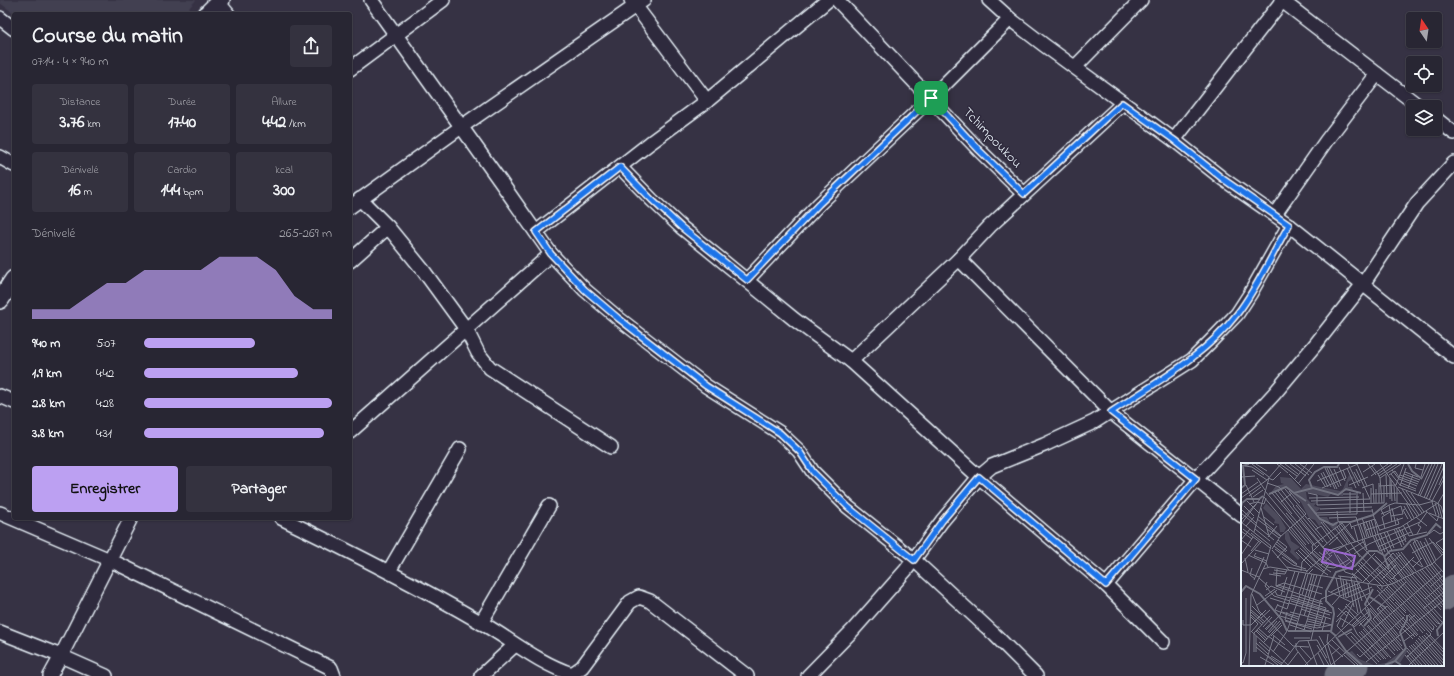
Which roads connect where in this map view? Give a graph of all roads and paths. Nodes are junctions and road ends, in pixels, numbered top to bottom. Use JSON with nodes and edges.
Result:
{"nodes":[{"id":1,"x":371,"y":0,"type":"edge"},
{"id":2,"x":444,"y":0,"type":"edge"},
{"id":3,"x":828,"y":0,"type":"edge"},
{"id":4,"x":837,"y":0,"type":"edge"},
{"id":5,"x":989,"y":0,"type":"edge"},
{"id":6,"x":1141,"y":0,"type":"edge"},
{"id":7,"x":1281,"y":0,"type":"edge"},
{"id":8,"x":637,"y":2,"type":"edge"},
{"id":9,"x":0,"y":18,"type":"edge"},
{"id":10,"x":1010,"y":19,"type":"junction"},
{"id":11,"x":12,"y":27,"type":"edge"},
{"id":12,"x":396,"y":35,"type":"junction"},
{"id":13,"x":1075,"y":67,"type":"junction"},
{"id":14,"x":352,"y":68,"type":"edge"},
{"id":15,"x":1377,"y":74,"type":"junction"},
{"id":16,"x":931,"y":98,"type":"junction"},
{"id":17,"x":1411,"y":100,"type":"edge"},
{"id":18,"x":707,"y":101,"type":"junction"},
{"id":19,"x":1122,"y":103,"type":"junction"},
{"id":20,"x":1442,"y":124,"type":"edge"},
{"id":21,"x":461,"y":127,"type":"junction"},
{"id":22,"x":1454,"y":133,"type":"edge"},
{"id":23,"x":1174,"y":140,"type":"junction"},
{"id":24,"x":0,"y":157,"type":"edge"},
{"id":25,"x":1454,"y":162,"type":"edge"},
{"id":26,"x":12,"y":164,"type":"edge"},
{"id":27,"x":620,"y":167,"type":"junction"},
{"id":28,"x":1024,"y":194,"type":"junction"},
{"id":29,"x":360,"y":199,"type":"junction"},
{"id":30,"x":352,"y":205,"type":"edge"},
{"id":31,"x":1274,"y":214,"type":"junction"},
{"id":32,"x":1289,"y":225,"type":"junction"},
{"id":33,"x":388,"y":227,"type":"junction"},
{"id":34,"x":536,"y":232,"type":"junction"},
{"id":35,"x":551,"y":254,"type":"junction"},
{"id":36,"x":352,"y":259,"type":"edge"},
{"id":37,"x":959,"y":259,"type":"junction"},
{"id":38,"x":747,"y":280,"type":"junction"},
{"id":39,"x":1364,"y":284,"type":"junction"},
{"id":40,"x":466,"y":329,"type":"junction"},
{"id":41,"x":1454,"y":357,"type":"edge"},
{"id":42,"x":851,"y":361,"type":"junction"},
{"id":43,"x":0,"y":396,"type":"edge"},
{"id":44,"x":12,"y":401,"type":"edge"},
{"id":45,"x":1111,"y":412,"type":"junction"},
{"id":46,"x":352,"y":430,"type":"edge"},
{"id":47,"x":611,"y":447,"type":"dead end"},
{"id":48,"x":460,"y":449,"type":"dead end"},
{"id":49,"x":979,"y":477,"type":"junction"},
{"id":50,"x":1196,"y":479,"type":"junction"},
{"id":51,"x":549,"y":506,"type":"dead end"},
{"id":52,"x":0,"y":513,"type":"edge"},
{"id":53,"x":1241,"y":515,"type":"edge"},
{"id":54,"x":12,"y":518,"type":"edge"},
{"id":55,"x":16,"y":520,"type":"edge"},
{"id":56,"x":130,"y":520,"type":"edge"},
{"id":57,"x":285,"y":520,"type":"edge"},
{"id":58,"x":110,"y":560,"type":"junction"},
{"id":59,"x":914,"y":560,"type":"junction"},
{"id":60,"x":389,"y":571,"type":"junction"},
{"id":61,"x":1106,"y":585,"type":"junction"},
{"id":62,"x":481,"y":622,"type":"junction"},
{"id":63,"x":0,"y":632,"type":"edge"},
{"id":64,"x":1163,"y":642,"type":"dead end"},
{"id":65,"x":515,"y":645,"type":"junction"},
{"id":66,"x":61,"y":656,"type":"junction"},
{"id":67,"x":50,"y":676,"type":"edge"},
{"id":68,"x":106,"y":676,"type":"edge"},
{"id":69,"x":334,"y":676,"type":"edge"},
{"id":70,"x":481,"y":676,"type":"edge"},
{"id":71,"x":747,"y":676,"type":"edge"},
{"id":72,"x":808,"y":676,"type":"edge"},
{"id":73,"x":1036,"y":676,"type":"edge"}],
"edges":[{"from":1,"to":12,"type":"street"},
{"from":2,"to":12,"type":"street"},
{"from":3,"to":18,"type":"street"},
{"from":4,"to":16,"type":"street","name":"Tchimpoukou"},
{"from":5,"to":10,"type":"street"},
{"from":6,"to":13,"type":"street"},
{"from":7,"to":15,"type":"street"},
{"from":7,"to":23,"type":"street"},
{"from":8,"to":18,"type":"street"},
{"from":8,"to":21,"type":"street"},
{"from":9,"to":11,"type":"street"},
{"from":10,"to":13,"type":"street"},
{"from":10,"to":16,"type":"street"},
{"from":12,"to":14,"type":"street"},
{"from":12,"to":21,"type":"street"},
{"from":13,"to":19,"type":"street"},
{"from":15,"to":17,"type":"street"},
{"from":15,"to":31,"type":"street"},
{"from":16,"to":28,"type":"street","name":"Tchimpoukou"},
{"from":16,"to":38,"type":"street"},
{"from":18,"to":27,"type":"street"},
{"from":19,"to":23,"type":"street"},
{"from":19,"to":28,"type":"street"},
{"from":20,"to":22,"type":"street"},
{"from":21,"to":29,"type":"street"},
{"from":21,"to":34,"type":"street"},
{"from":23,"to":31,"type":"street"},
{"from":24,"to":26,"type":"street"},
{"from":25,"to":39,"type":"street"},
{"from":27,"to":34,"type":"street"},
{"from":27,"to":38,"type":"street"},
{"from":28,"to":37,"type":"street"},
{"from":29,"to":30,"type":"street"},
{"from":29,"to":33,"type":"street"},
{"from":31,"to":32,"type":"street"},
{"from":32,"to":39,"type":"street"},
{"from":32,"to":45,"type":"street"},
{"from":33,"to":36,"type":"street"},
{"from":33,"to":40,"type":"street"},
{"from":34,"to":35,"type":"street"},
{"from":35,"to":40,"type":"street"},
{"from":35,"to":59,"type":"street"},
{"from":37,"to":42,"type":"street"},
{"from":37,"to":45,"type":"street"},
{"from":38,"to":42,"type":"street"},
{"from":39,"to":41,"type":"street"},
{"from":39,"to":50,"type":"street"},
{"from":40,"to":46,"type":"street"},
{"from":40,"to":47,"type":"street"},
{"from":42,"to":49,"type":"street"},
{"from":43,"to":44,"type":"street"},
{"from":45,"to":49,"type":"street"},
{"from":45,"to":50,"type":"street"},
{"from":48,"to":60,"type":"street"},
{"from":49,"to":59,"type":"street"},
{"from":49,"to":61,"type":"street"},
{"from":50,"to":53,"type":"street"},
{"from":50,"to":61,"type":"street"},
{"from":51,"to":62,"type":"street"},
{"from":52,"to":54,"type":"street"},
{"from":55,"to":58,"type":"street"},
{"from":56,"to":58,"type":"street"},
{"from":57,"to":60,"type":"street"},
{"from":58,"to":66,"type":"street"},
{"from":58,"to":69,"type":"street"},
{"from":59,"to":72,"type":"street"},
{"from":59,"to":73,"type":"street"},
{"from":60,"to":62,"type":"street"},
{"from":61,"to":64,"type":"street"},
{"from":62,"to":65,"type":"street"},
{"from":63,"to":66,"type":"street"},
{"from":65,"to":70,"type":"street"},
{"from":65,"to":71,"type":"street"},
{"from":66,"to":67,"type":"street"},
{"from":66,"to":68,"type":"street"}]}
